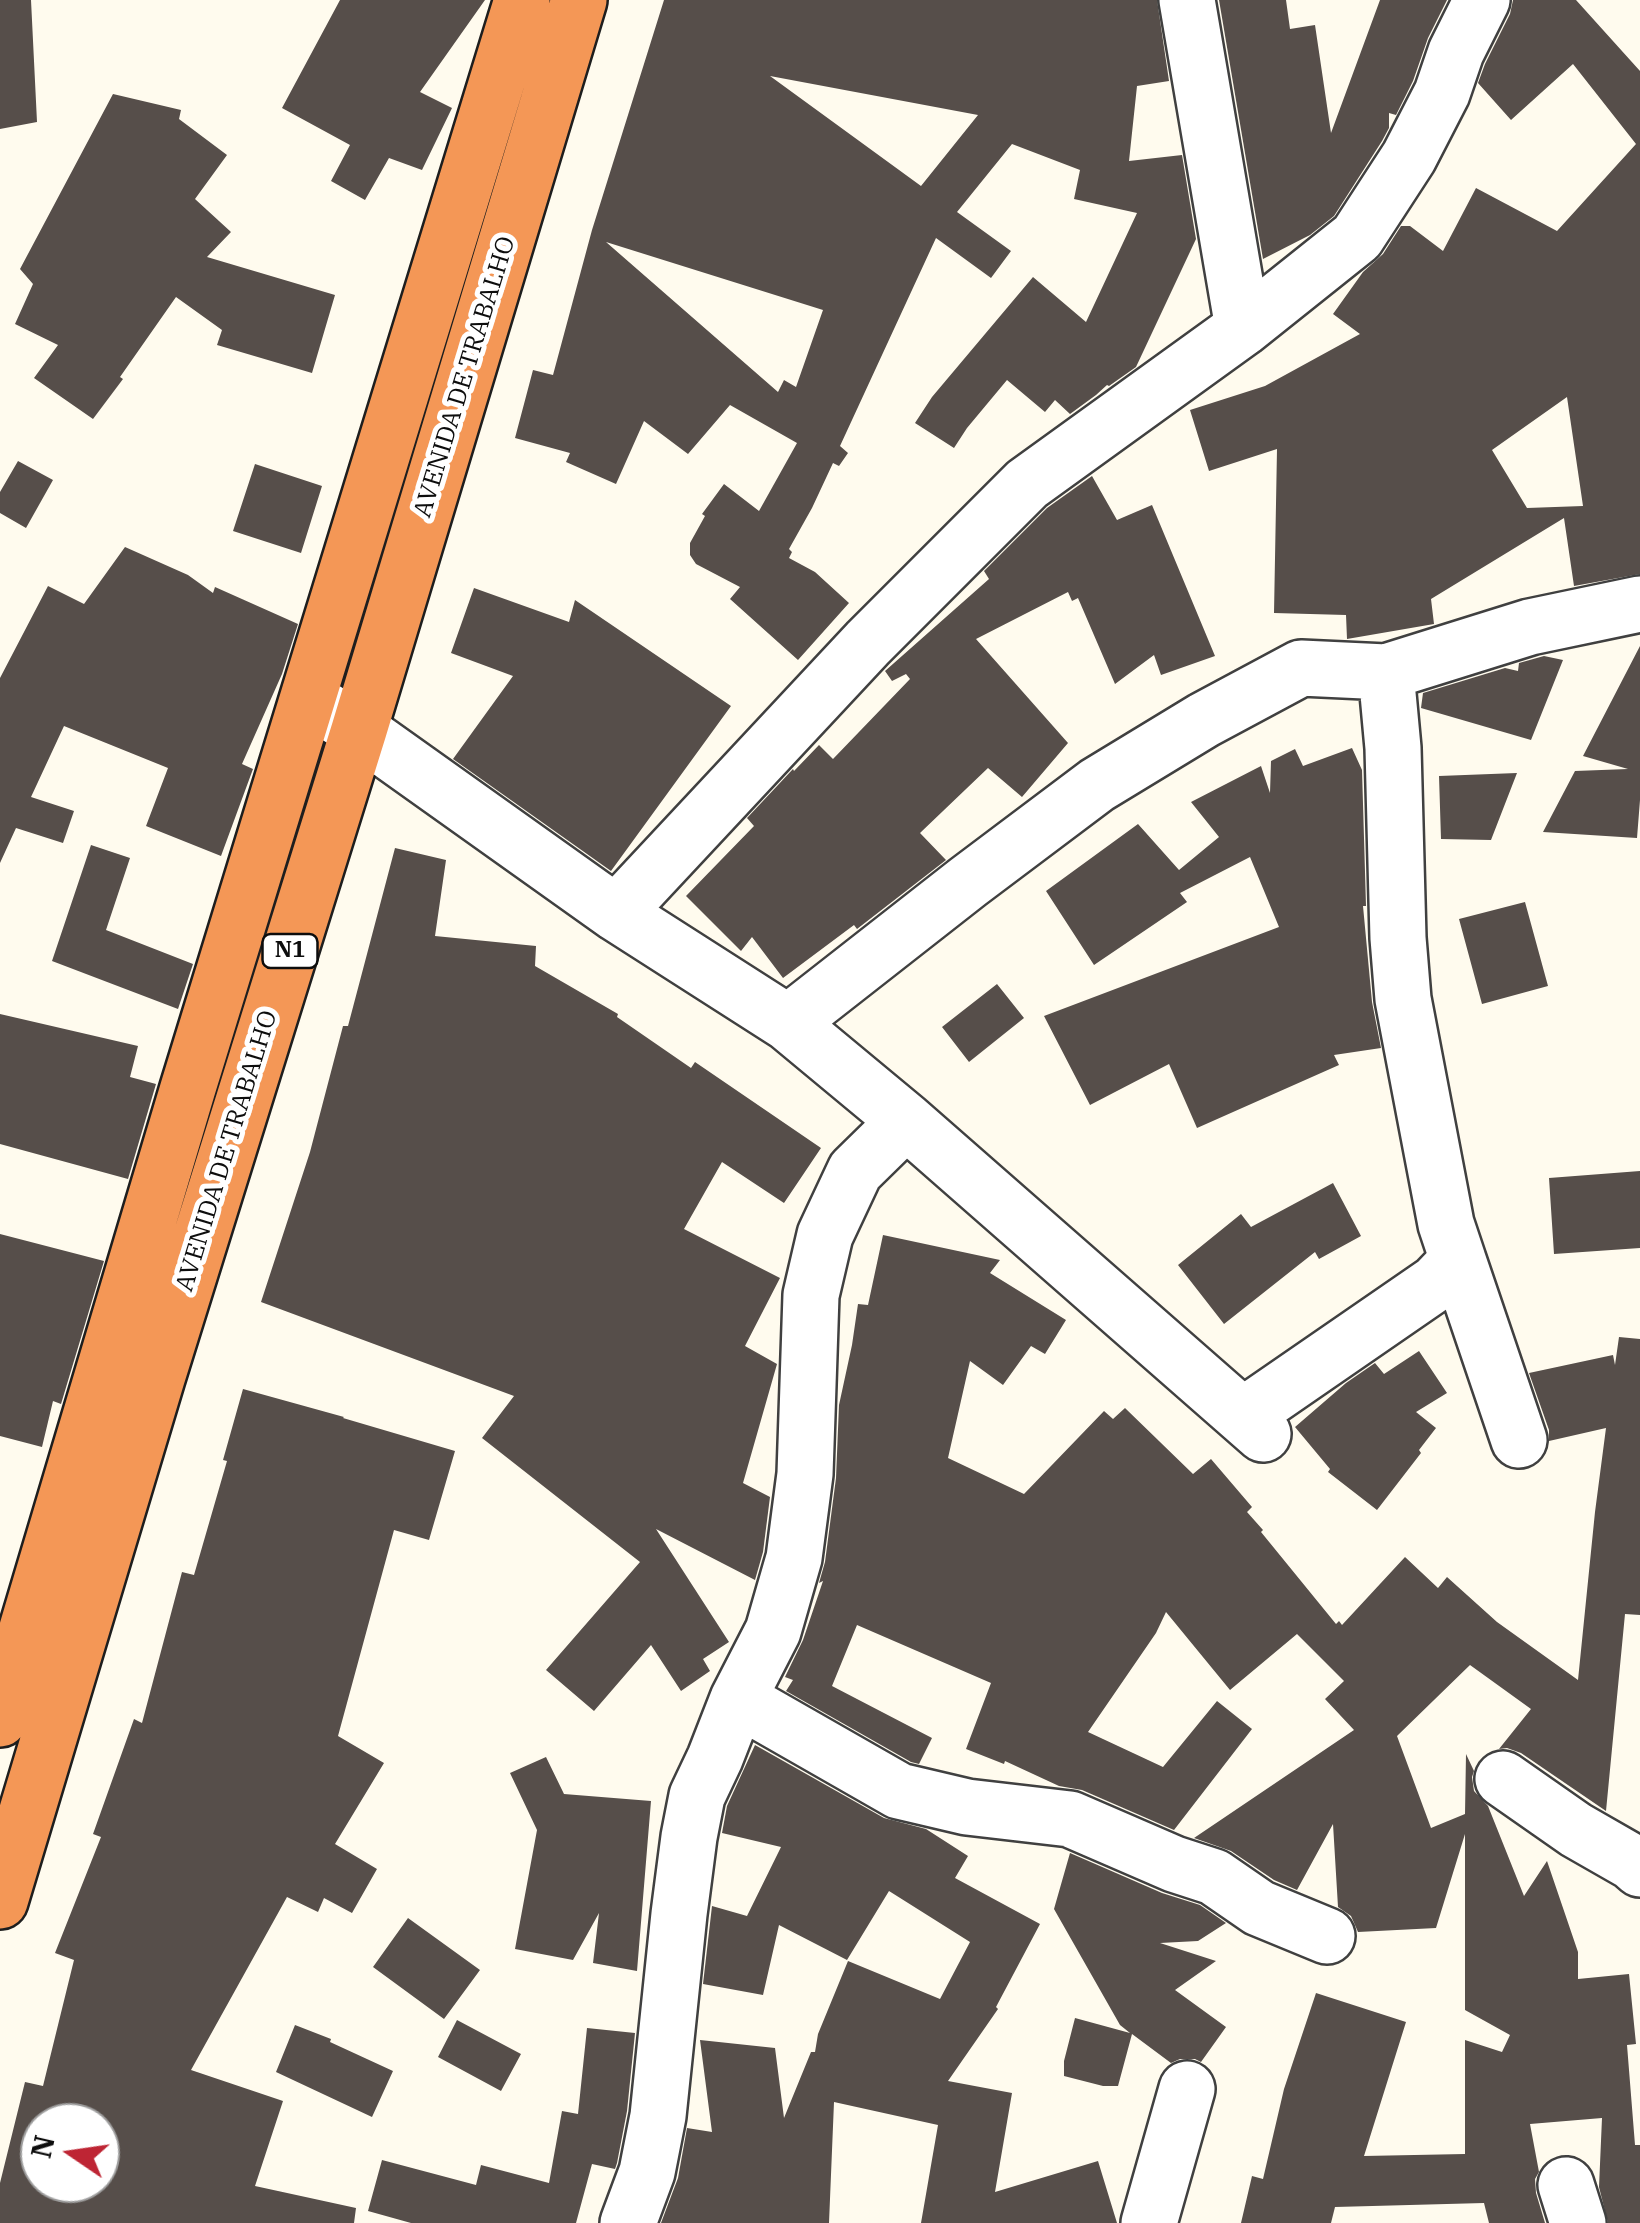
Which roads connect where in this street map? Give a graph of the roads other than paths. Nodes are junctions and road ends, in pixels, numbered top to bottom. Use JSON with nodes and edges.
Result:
{"nodes":[{"id":1,"x":522,"y":0,"type":"edge"},
{"id":2,"x":579,"y":0,"type":"edge"},
{"id":3,"x":1187,"y":0,"type":"edge"},
{"id":4,"x":1482,"y":0,"type":"edge"},
{"id":5,"x":1243,"y":328,"type":"junction"},
{"id":6,"x":1640,"y":604,"type":"edge"},
{"id":7,"x":1386,"y":672,"type":"junction"},
{"id":8,"x":306,"y":698,"type":"junction"},
{"id":9,"x":359,"y":730,"type":"junction"},
{"id":10,"x":616,"y":913,"type":"junction"},
{"id":11,"x":788,"y":1023,"type":"junction"},
{"id":12,"x":188,"y":1088,"type":"junction"},
{"id":13,"x":240,"y":1110,"type":"junction"},
{"id":14,"x":906,"y":1121,"type":"junction"},
{"id":15,"x":1458,"y":1260,"type":"junction"},
{"id":16,"x":1519,"y":1440,"type":"dead end"},
{"id":17,"x":738,"y":1698,"type":"junction"},
{"id":18,"x":16,"y":1724,"type":"edge"},
{"id":19,"x":1503,"y":1779,"type":"dead end"},
{"id":20,"x":1640,"y":1870,"type":"edge"},
{"id":21,"x":0,"y":1901,"type":"edge"},
{"id":22,"x":1327,"y":1936,"type":"dead end"},
{"id":23,"x":1187,"y":2089,"type":"dead end"},
{"id":24,"x":628,"y":2223,"type":"edge"},
{"id":25,"x":1148,"y":2223,"type":"edge"}],
"edges":[{"from":1,"to":8,"type":"highway","name":"AVENIDA DE TRABALHO","number":"N1"},
{"from":2,"to":9,"type":"highway","name":"AVENIDA DE TRABALHO","number":"N1"},
{"from":3,"to":5,"type":"street"},
{"from":4,"to":5,"type":"street"},
{"from":5,"to":10,"type":"street"},
{"from":6,"to":7,"type":"street"},
{"from":7,"to":11,"type":"street"},
{"from":7,"to":15,"type":"street"},
{"from":8,"to":9,"type":"street"},
{"from":8,"to":12,"type":"highway","name":"AVENIDA DE TRABALHO","number":"N1"},
{"from":9,"to":10,"type":"street"},
{"from":9,"to":13,"type":"highway","name":"AVENIDA DE TRABALHO","number":"N1"},
{"from":10,"to":11,"type":"street"},
{"from":11,"to":14,"type":"street"},
{"from":12,"to":13,"type":"highway"},
{"from":12,"to":18,"type":"highway","name":"AVENIDA DE TRABALHO","number":"N1"},
{"from":13,"to":18,"type":"highway","name":"AVENIDA DE TRABALHO","number":"N1"},
{"from":14,"to":15,"type":"street"},
{"from":14,"to":17,"type":"street"},
{"from":15,"to":16,"type":"street"},
{"from":17,"to":22,"type":"street"},
{"from":17,"to":24,"type":"street"},
{"from":18,"to":21,"type":"highway","name":"AVENIDA DE TRABALHO","number":"N1"},
{"from":19,"to":20,"type":"street"},
{"from":23,"to":25,"type":"street"}]}
